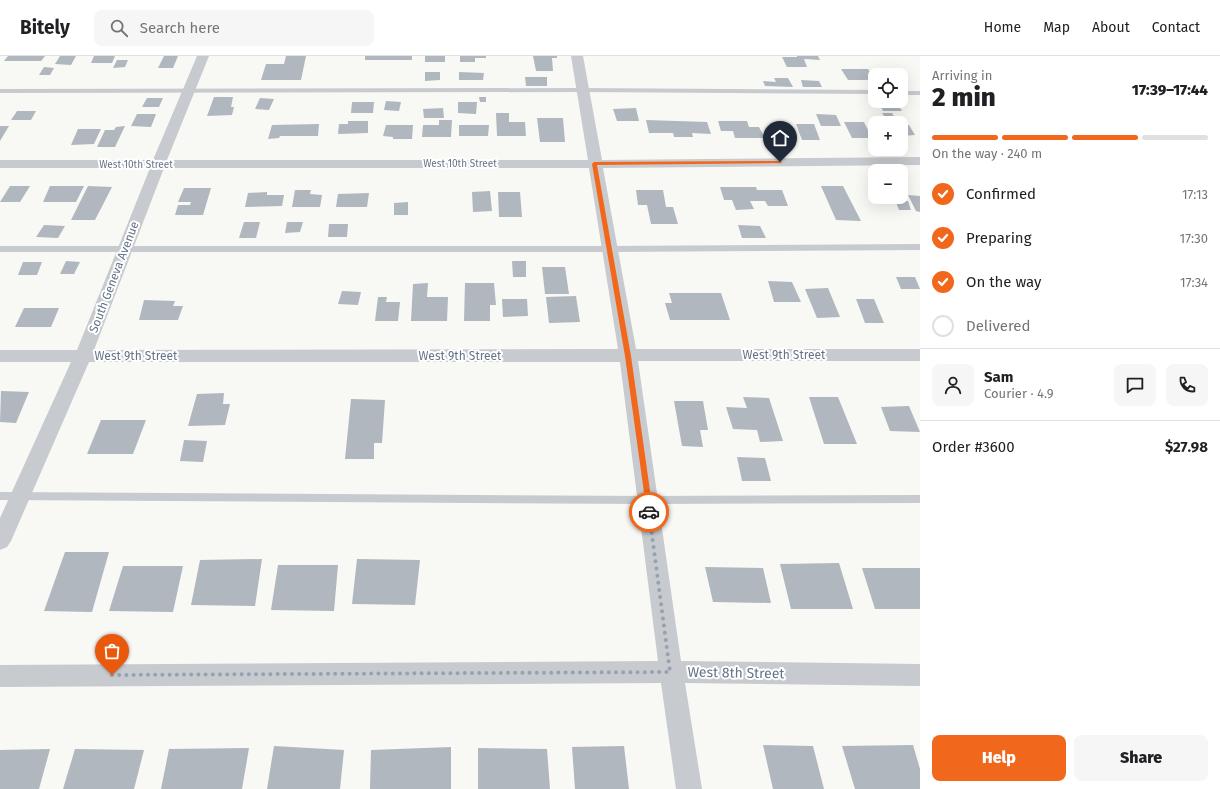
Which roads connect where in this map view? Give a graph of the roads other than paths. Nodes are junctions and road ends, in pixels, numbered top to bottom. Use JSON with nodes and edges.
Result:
{"nodes":[{"id":1,"x":203,"y":56,"type":"edge"},
{"id":2,"x":577,"y":56,"type":"edge"},
{"id":3,"x":582,"y":90,"type":"junction"},
{"id":4,"x":0,"y":91,"type":"edge"},
{"id":5,"x":189,"y":91,"type":"junction"},
{"id":6,"x":868,"y":92,"type":"edge"},
{"id":7,"x":908,"y":92,"type":"edge"},
{"id":8,"x":920,"y":93,"type":"edge"},
{"id":9,"x":920,"y":161,"type":"edge"},
{"id":10,"x":0,"y":164,"type":"edge"},
{"id":11,"x":594,"y":164,"type":"junction"},
{"id":12,"x":158,"y":165,"type":"junction"},
{"id":13,"x":920,"y":247,"type":"edge"},
{"id":14,"x":126,"y":248,"type":"junction"},
{"id":15,"x":0,"y":249,"type":"edge"},
{"id":16,"x":610,"y":249,"type":"junction"},
{"id":17,"x":920,"y":355,"type":"edge"},
{"id":18,"x":0,"y":356,"type":"edge"},
{"id":19,"x":83,"y":356,"type":"junction"},
{"id":20,"x":628,"y":356,"type":"junction"},
{"id":21,"x":0,"y":496,"type":"edge"},
{"id":22,"x":20,"y":496,"type":"junction"},
{"id":23,"x":920,"y":499,"type":"edge"},
{"id":24,"x":648,"y":500,"type":"junction"},
{"id":25,"x":0,"y":541,"type":"edge"},
{"id":26,"x":670,"y":672,"type":"junction"},
{"id":27,"x":920,"y":675,"type":"edge"},
{"id":28,"x":0,"y":676,"type":"edge"},
{"id":29,"x":689,"y":789,"type":"edge"}],
"edges":[{"from":1,"to":5,"type":"street","name":"South Geneva Avenue"},
{"from":2,"to":3,"type":"street"},
{"from":3,"to":5,"type":"lane"},
{"from":3,"to":6,"type":"lane"},
{"from":3,"to":11,"type":"street"},
{"from":4,"to":5,"type":"lane"},
{"from":5,"to":12,"type":"street","name":"South Geneva Avenue"},
{"from":7,"to":8,"type":"lane"},
{"from":9,"to":11,"type":"street","name":"West 10th Street"},
{"from":10,"to":12,"type":"street","name":"West 10th Street"},
{"from":11,"to":12,"type":"street","name":"West 10th Street"},
{"from":11,"to":16,"type":"street"},
{"from":12,"to":14,"type":"street","name":"South Geneva Avenue"},
{"from":13,"to":16,"type":"lane"},
{"from":14,"to":15,"type":"lane"},
{"from":14,"to":16,"type":"lane"},
{"from":14,"to":19,"type":"street","name":"South Geneva Avenue"},
{"from":16,"to":20,"type":"street"},
{"from":17,"to":20,"type":"street","name":"West 9th Street"},
{"from":18,"to":19,"type":"street","name":"West 9th Street"},
{"from":19,"to":20,"type":"street","name":"West 9th Street"},
{"from":19,"to":22,"type":"street","name":"South Geneva Avenue"},
{"from":20,"to":24,"type":"street"},
{"from":21,"to":22,"type":"lane"},
{"from":22,"to":24,"type":"lane"},
{"from":22,"to":25,"type":"street","name":"South Geneva Avenue"},
{"from":23,"to":24,"type":"lane"},
{"from":24,"to":26,"type":"street"},
{"from":26,"to":27,"type":"street","name":"West 8th Street"},
{"from":26,"to":28,"type":"street","name":"West 8th Street"},
{"from":26,"to":29,"type":"street"}]}
